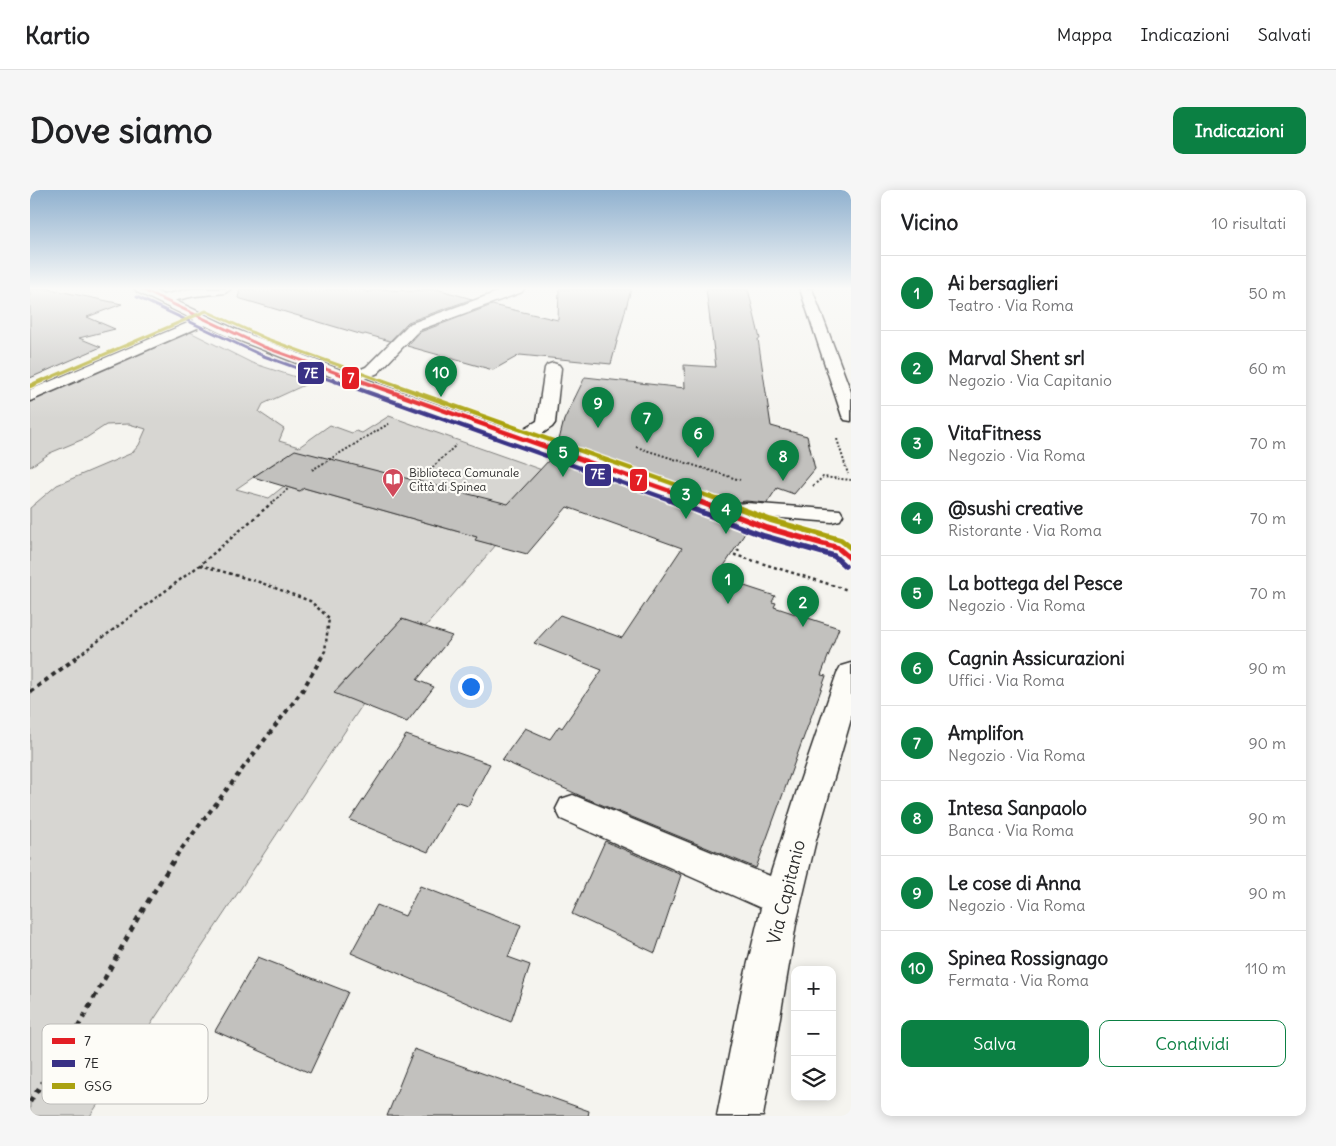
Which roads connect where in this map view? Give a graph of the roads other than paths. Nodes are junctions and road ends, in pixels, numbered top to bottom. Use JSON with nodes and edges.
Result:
{"nodes":[{"id":1,"x":176,"y":332,"type":"edge"},
{"id":2,"x":231,"y":332,"type":"edge"},
{"id":3,"x":409,"y":332,"type":"edge"},
{"id":4,"x":821,"y":332,"type":"edge"},
{"id":5,"x":553,"y":368,"type":"dead end"},
{"id":6,"x":351,"y":379,"type":"junction"},
{"id":7,"x":30,"y":396,"type":"edge"},
{"id":8,"x":851,"y":416,"type":"edge"},
{"id":9,"x":522,"y":438,"type":"junction"},
{"id":10,"x":698,"y":501,"type":"junction"},
{"id":11,"x":842,"y":511,"type":"edge"},
{"id":12,"x":844,"y":553,"type":"edge"},
{"id":13,"x":851,"y":672,"type":"edge"},
{"id":14,"x":573,"y":808,"type":"dead end"},
{"id":15,"x":782,"y":899,"type":"junction"},
{"id":16,"x":740,"y":1116,"type":"edge"}],
"edges":[{"from":1,"to":7,"type":"street"},
{"from":2,"to":6,"type":"street"},
{"from":3,"to":6,"type":"street"},
{"from":4,"to":8,"type":"street"},
{"from":5,"to":9,"type":"street"},
{"from":6,"to":9,"type":"street"},
{"from":9,"to":10,"type":"street"},
{"from":10,"to":11,"type":"street"},
{"from":10,"to":12,"type":"street"},
{"from":11,"to":12,"type":"street"},
{"from":13,"to":15,"type":"street","name":"Via Capitanio"},
{"from":14,"to":15,"type":"street"},
{"from":15,"to":16,"type":"street","name":"Via Capitanio"}]}
